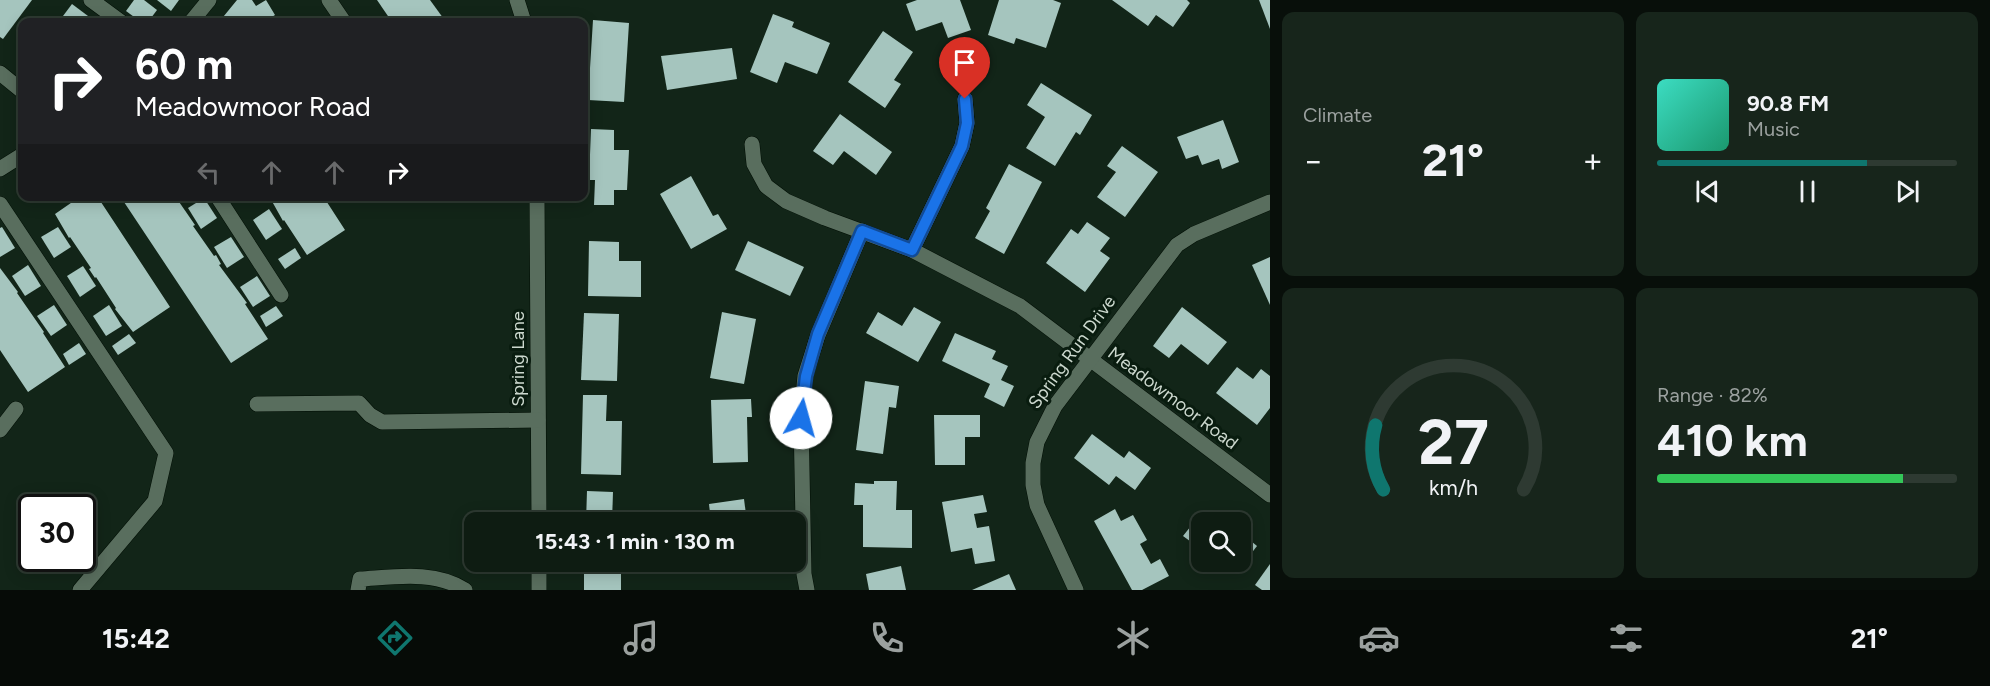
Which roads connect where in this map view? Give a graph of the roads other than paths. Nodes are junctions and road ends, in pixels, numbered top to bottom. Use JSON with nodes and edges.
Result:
{"nodes":[{"id":1,"x":92,"y":0,"type":"edge"},
{"id":2,"x":209,"y":0,"type":"edge"},
{"id":3,"x":329,"y":0,"type":"edge"},
{"id":4,"x":517,"y":0,"type":"edge"},
{"id":5,"x":116,"y":18,"type":"edge"},
{"id":6,"x":194,"y":18,"type":"edge"},
{"id":7,"x":341,"y":18,"type":"edge"},
{"id":8,"x":523,"y":18,"type":"edge"},
{"id":9,"x":0,"y":73,"type":"edge"},
{"id":10,"x":18,"y":88,"type":"edge"},
{"id":11,"x":965,"y":99,"type":"dead end"},
{"id":12,"x":752,"y":144,"type":"dead end"},
{"id":13,"x":18,"y":158,"type":"edge"},
{"id":14,"x":0,"y":169,"type":"edge"},
{"id":15,"x":220,"y":201,"type":"edge"},
{"id":16,"x":537,"y":201,"type":"edge"},
{"id":17,"x":1270,"y":202,"type":"edge"},
{"id":18,"x":0,"y":204,"type":"edge"},
{"id":19,"x":862,"y":231,"type":"junction"},
{"id":20,"x":912,"y":250,"type":"junction"},
{"id":21,"x":281,"y":295,"type":"dead end"},
{"id":22,"x":1089,"y":359,"type":"junction"},
{"id":23,"x":257,"y":404,"type":"dead end"},
{"id":24,"x":16,"y":409,"type":"dead end"},
{"id":25,"x":538,"y":420,"type":"junction"},
{"id":26,"x":0,"y":430,"type":"edge"},
{"id":27,"x":1270,"y":495,"type":"edge"},
{"id":28,"x":539,"y":512,"type":"edge"},
{"id":29,"x":539,"y":572,"type":"edge"},
{"id":30,"x":80,"y":590,"type":"edge"},
{"id":31,"x":358,"y":590,"type":"edge"},
{"id":32,"x":465,"y":590,"type":"edge"},
{"id":33,"x":539,"y":590,"type":"edge"},
{"id":34,"x":807,"y":590,"type":"edge"},
{"id":35,"x":1076,"y":590,"type":"edge"}],
"edges":[{"from":1,"to":5,"type":"street"},
{"from":2,"to":6,"type":"street"},
{"from":3,"to":7,"type":"street"},
{"from":4,"to":8,"type":"street"},
{"from":9,"to":10,"type":"street"},
{"from":11,"to":20,"type":"street"},
{"from":12,"to":19,"type":"street","name":"Meadowmoor Road"},
{"from":13,"to":14,"type":"street"},
{"from":15,"to":21,"type":"street"},
{"from":16,"to":25,"type":"street","name":"Spring Lane"},
{"from":17,"to":22,"type":"street","name":"Spring Run Drive"},
{"from":18,"to":30,"type":"street"},
{"from":19,"to":20,"type":"street","name":"Meadowmoor Road"},
{"from":19,"to":34,"type":"street"},
{"from":20,"to":22,"type":"street","name":"Meadowmoor Road"},
{"from":22,"to":27,"type":"street","name":"Meadowmoor Road"},
{"from":22,"to":35,"type":"street","name":"Spring Run Drive"},
{"from":23,"to":25,"type":"street"},
{"from":24,"to":26,"type":"street"},
{"from":25,"to":28,"type":"street","name":"Spring Lane"},
{"from":29,"to":33,"type":"street"},
{"from":31,"to":32,"type":"street"}]}
